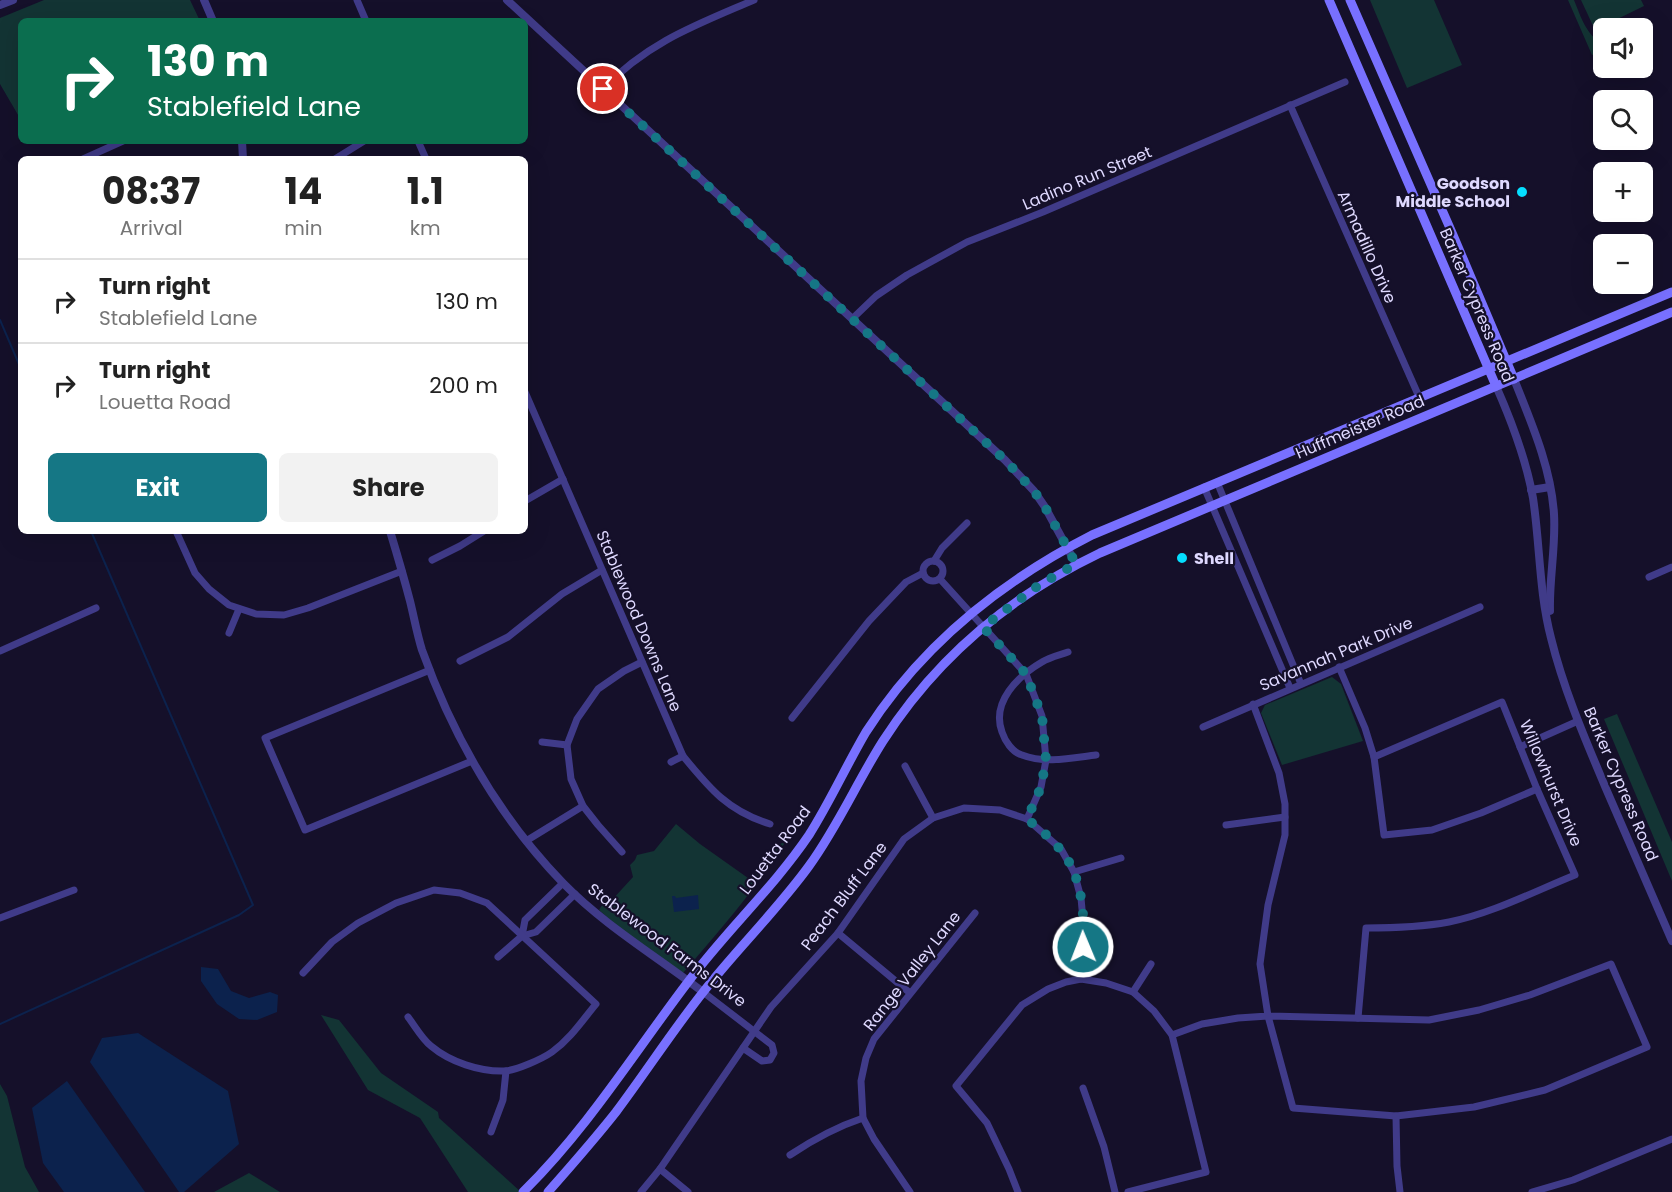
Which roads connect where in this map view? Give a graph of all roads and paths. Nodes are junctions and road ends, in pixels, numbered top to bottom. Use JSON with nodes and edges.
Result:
{"nodes":[{"id":1,"x":13,"y":0,"type":"edge"},
{"id":2,"x":204,"y":0,"type":"edge"},
{"id":3,"x":357,"y":0,"type":"edge"},
{"id":4,"x":507,"y":0,"type":"edge"},
{"id":5,"x":754,"y":0,"type":"edge"},
{"id":6,"x":1329,"y":0,"type":"edge"},
{"id":7,"x":1350,"y":0,"type":"edge"},
{"id":8,"x":0,"y":5,"type":"edge"},
{"id":9,"x":212,"y":18,"type":"edge"},
{"id":10,"x":365,"y":18,"type":"edge"},
{"id":11,"x":526,"y":18,"type":"edge"},
{"id":12,"x":528,"y":19,"type":"edge"},
{"id":13,"x":1345,"y":82,"type":"dead end"},
{"id":14,"x":603,"y":89,"type":"junction"},
{"id":15,"x":1290,"y":105,"type":"junction"},
{"id":16,"x":1399,"y":112,"type":"junction"},
{"id":17,"x":1381,"y":120,"type":"junction"},
{"id":18,"x":116,"y":144,"type":"edge"},
{"id":19,"x":359,"y":144,"type":"edge"},
{"id":20,"x":90,"y":156,"type":"edge"},
{"id":21,"x":340,"y":156,"type":"edge"},
{"id":22,"x":1453,"y":235,"type":"junction"},
{"id":23,"x":1434,"y":243,"type":"junction"},
{"id":24,"x":1672,"y":292,"type":"edge"},
{"id":25,"x":1672,"y":312,"type":"edge"},
{"id":26,"x":852,"y":319,"type":"junction"},
{"id":27,"x":1507,"y":361,"type":"junction"},
{"id":28,"x":1489,"y":368,"type":"junction"},
{"id":29,"x":1514,"y":379,"type":"junction"},
{"id":30,"x":1496,"y":386,"type":"junction"},
{"id":31,"x":528,"y":399,"type":"edge"},
{"id":32,"x":1420,"y":399,"type":"junction"},
{"id":33,"x":563,"y":479,"type":"junction"},
{"id":34,"x":1217,"y":482,"type":"junction"},
{"id":35,"x":1204,"y":487,"type":"junction"},
{"id":36,"x":1550,"y":487,"type":"junction"},
{"id":37,"x":1531,"y":490,"type":"junction"},
{"id":38,"x":528,"y":499,"type":"edge"},
{"id":39,"x":1224,"y":500,"type":"junction"},
{"id":40,"x":1211,"y":505,"type":"junction"},
{"id":41,"x":967,"y":523,"type":"dead end"},
{"id":42,"x":177,"y":534,"type":"edge"},
{"id":43,"x":391,"y":534,"type":"edge"},
{"id":44,"x":479,"y":534,"type":"edge"},
{"id":45,"x":1068,"y":548,"type":"junction"},
{"id":46,"x":432,"y":560,"type":"dead end"},
{"id":47,"x":934,"y":561,"type":"junction"},
{"id":48,"x":1076,"y":564,"type":"junction"},
{"id":49,"x":1672,"y":567,"type":"edge"},
{"id":50,"x":603,"y":570,"type":"junction"},
{"id":51,"x":402,"y":571,"type":"junction"},
{"id":52,"x":923,"y":573,"type":"junction"},
{"id":53,"x":1649,"y":577,"type":"dead end"},
{"id":54,"x":940,"y":579,"type":"junction"},
{"id":55,"x":1261,"y":589,"type":"junction"},
{"id":56,"x":1251,"y":594,"type":"junction"},
{"id":57,"x":1480,"y":607,"type":"dead end"},
{"id":58,"x":96,"y":608,"type":"dead end"},
{"id":59,"x":239,"y":609,"type":"junction"},
{"id":60,"x":971,"y":613,"type":"junction"},
{"id":61,"x":983,"y":627,"type":"junction"},
{"id":62,"x":229,"y":633,"type":"dead end"},
{"id":63,"x":1550,"y":635,"type":"junction"},
{"id":64,"x":0,"y":651,"type":"edge"},
{"id":65,"x":1068,"y":652,"type":"dead end"},
{"id":66,"x":460,"y":661,"type":"dead end"},
{"id":67,"x":642,"y":662,"type":"junction"},
{"id":68,"x":1339,"y":667,"type":"junction"},
{"id":69,"x":430,"y":670,"type":"junction"},
{"id":70,"x":1026,"y":674,"type":"junction"},
{"id":71,"x":1301,"y":684,"type":"junction"},
{"id":72,"x":1290,"y":688,"type":"junction"},
{"id":73,"x":1253,"y":704,"type":"junction"},
{"id":74,"x":792,"y":718,"type":"dead end"},
{"id":75,"x":1578,"y":721,"type":"junction"},
{"id":76,"x":1203,"y":727,"type":"dead end"},
{"id":77,"x":867,"y":732,"type":"junction"},
{"id":78,"x":542,"y":742,"type":"dead end"},
{"id":79,"x":882,"y":742,"type":"junction"},
{"id":80,"x":567,"y":745,"type":"junction"},
{"id":81,"x":1520,"y":747,"type":"junction"},
{"id":82,"x":1096,"y":755,"type":"dead end"},
{"id":83,"x":683,"y":756,"type":"junction"},
{"id":84,"x":1374,"y":758,"type":"junction"},
{"id":85,"x":1046,"y":760,"type":"junction"},
{"id":86,"x":472,"y":761,"type":"junction"},
{"id":87,"x":671,"y":762,"type":"dead end"},
{"id":88,"x":905,"y":766,"type":"dead end"},
{"id":89,"x":1537,"y":789,"type":"junction"},
{"id":90,"x":583,"y":806,"type":"junction"},
{"id":91,"x":1285,"y":817,"type":"junction"},
{"id":92,"x":933,"y":818,"type":"junction"},
{"id":93,"x":1027,"y":819,"type":"junction"},
{"id":94,"x":770,"y":824,"type":"dead end"},
{"id":95,"x":1226,"y":825,"type":"dead end"},
{"id":96,"x":526,"y":841,"type":"junction"},
{"id":97,"x":622,"y":852,"type":"dead end"},
{"id":98,"x":1120,"y":858,"type":"dead end"},
{"id":99,"x":788,"y":863,"type":"junction"},
{"id":100,"x":1074,"y":872,"type":"junction"},
{"id":101,"x":803,"y":874,"type":"junction"},
{"id":102,"x":563,"y":883,"type":"junction"},
{"id":103,"x":74,"y":890,"type":"dead end"},
{"id":104,"x":575,"y":894,"type":"junction"},
{"id":105,"x":975,"y":912,"type":"dead end"},
{"id":106,"x":0,"y":918,"type":"edge"},
{"id":107,"x":838,"y":933,"type":"junction"},
{"id":108,"x":522,"y":936,"type":"junction"},
{"id":109,"x":1672,"y":941,"type":"edge"},
{"id":110,"x":498,"y":957,"type":"dead end"},
{"id":111,"x":1151,"y":964,"type":"dead end"},
{"id":112,"x":303,"y":973,"type":"dead end"},
{"id":113,"x":1081,"y":979,"type":"junction"},
{"id":114,"x":688,"y":981,"type":"junction"},
{"id":115,"x":703,"y":992,"type":"junction"},
{"id":116,"x":1133,"y":992,"type":"junction"},
{"id":117,"x":910,"y":993,"type":"junction"},
{"id":118,"x":1268,"y":1016,"type":"junction"},
{"id":119,"x":408,"y":1017,"type":"dead end"},
{"id":120,"x":1358,"y":1018,"type":"junction"},
{"id":121,"x":754,"y":1031,"type":"junction"},
{"id":122,"x":1172,"y":1035,"type":"junction"},
{"id":123,"x":743,"y":1048,"type":"junction"},
{"id":124,"x":506,"y":1071,"type":"junction"},
{"id":125,"x":1083,"y":1088,"type":"dead end"},
{"id":126,"x":1396,"y":1116,"type":"junction"},
{"id":127,"x":863,"y":1118,"type":"junction"},
{"id":128,"x":491,"y":1132,"type":"dead end"},
{"id":129,"x":1672,"y":1139,"type":"edge"},
{"id":130,"x":790,"y":1155,"type":"dead end"},
{"id":131,"x":660,"y":1169,"type":"junction"},
{"id":132,"x":523,"y":1192,"type":"edge"},
{"id":133,"x":548,"y":1192,"type":"edge"},
{"id":134,"x":641,"y":1192,"type":"edge"},
{"id":135,"x":688,"y":1192,"type":"edge"},
{"id":136,"x":910,"y":1192,"type":"edge"},
{"id":137,"x":1018,"y":1192,"type":"edge"},
{"id":138,"x":1115,"y":1192,"type":"edge"},
{"id":139,"x":1128,"y":1192,"type":"edge"},
{"id":140,"x":1400,"y":1192,"type":"edge"},
{"id":141,"x":1532,"y":1192,"type":"edge"}],
"edges":[{"from":1,"to":8,"type":"street"},
{"from":2,"to":9,"type":"street"},
{"from":3,"to":10,"type":"street"},
{"from":4,"to":11,"type":"street"},
{"from":5,"to":14,"type":"street"},
{"from":6,"to":17,"type":"main road","name":"Barker Cypress Road"},
{"from":7,"to":16,"type":"main road","name":"Barker Cypress Road"},
{"from":12,"to":14,"type":"street"},
{"from":13,"to":15,"type":"street","name":"Ladino Run Street"},
{"from":14,"to":26,"type":"street"},
{"from":15,"to":26,"type":"street","name":"Ladino Run Street"},
{"from":15,"to":32,"type":"street","name":"Armadillo Drive"},
{"from":16,"to":17,"type":"main road"},
{"from":16,"to":22,"type":"main road","name":"Barker Cypress Road"},
{"from":17,"to":23,"type":"main road","name":"Barker Cypress Road"},
{"from":18,"to":20,"type":"street"},
{"from":19,"to":21,"type":"street"},
{"from":22,"to":23,"type":"main road"},
{"from":22,"to":27,"type":"main road","name":"Barker Cypress Road"},
{"from":23,"to":28,"type":"main road","name":"Barker Cypress Road"},
{"from":24,"to":27,"type":"main road","name":"Huffmeister Road"},
{"from":25,"to":29,"type":"main road","name":"Huffmeister Road"},
{"from":26,"to":45,"type":"street"},
{"from":27,"to":28,"type":"main road","name":"Huffmeister Road"},
{"from":27,"to":29,"type":"main road","name":"Barker Cypress Road"},
{"from":28,"to":30,"type":"main road","name":"Barker Cypress Road"},
{"from":28,"to":32,"type":"main road","name":"Huffmeister Road"},
{"from":29,"to":30,"type":"main road","name":"Huffmeister Road"},
{"from":29,"to":36,"type":"street","name":"Barker Cypress Road"},
{"from":30,"to":37,"type":"street","name":"Barker Cypress Road"},
{"from":30,"to":39,"type":"main road","name":"Huffmeister Road"},
{"from":31,"to":33,"type":"street","name":"Stablewood Downs Lane"},
{"from":32,"to":34,"type":"main road","name":"Huffmeister Road"},
{"from":33,"to":38,"type":"street"},
{"from":33,"to":50,"type":"street","name":"Stablewood Downs Lane"},
{"from":34,"to":35,"type":"main road","name":"Huffmeister Road"},
{"from":34,"to":39,"type":"street"},
{"from":35,"to":40,"type":"street"},
{"from":35,"to":45,"type":"main road","name":"Huffmeister Road"},
{"from":36,"to":37,"type":"street"},
{"from":36,"to":63,"type":"street","name":"Barker Cypress Road"},
{"from":37,"to":63,"type":"street","name":"Barker Cypress Road"},
{"from":39,"to":40,"type":"main road","name":"Huffmeister Road"},
{"from":39,"to":55,"type":"street"},
{"from":40,"to":48,"type":"main road","name":"Huffmeister Road"},
{"from":40,"to":56,"type":"street"},
{"from":41,"to":47,"type":"street"},
{"from":42,"to":59,"type":"street"},
{"from":43,"to":51,"type":"street","name":"Stablewood Farms Drive"},
{"from":44,"to":46,"type":"street"},
{"from":45,"to":48,"type":"street"},
{"from":45,"to":60,"type":"main road","name":"Louetta Road"},
{"from":47,"to":52,"type":"street"},
{"from":47,"to":54,"type":"street"},
{"from":48,"to":61,"type":"main road","name":"Louetta Road"},
{"from":49,"to":53,"type":"street"},
{"from":50,"to":66,"type":"street"},
{"from":50,"to":67,"type":"street","name":"Stablewood Downs Lane"},
{"from":51,"to":59,"type":"street"},
{"from":51,"to":69,"type":"street","name":"Stablewood Farms Drive"},
{"from":52,"to":54,"type":"street"},
{"from":52,"to":74,"type":"street"},
{"from":54,"to":60,"type":"street"},
{"from":55,"to":56,"type":"street"},
{"from":55,"to":71,"type":"street"},
{"from":56,"to":72,"type":"street"},
{"from":57,"to":68,"type":"street","name":"Savannah Park Drive"},
{"from":58,"to":64,"type":"street"},
{"from":59,"to":62,"type":"street"},
{"from":60,"to":61,"type":"street"},
{"from":60,"to":77,"type":"main road","name":"Louetta Road"},
{"from":61,"to":70,"type":"street"},
{"from":61,"to":79,"type":"main road","name":"Louetta Road"},
{"from":63,"to":75,"type":"street","name":"Barker Cypress Road"},
{"from":65,"to":70,"type":"street"},
{"from":67,"to":80,"type":"street"},
{"from":67,"to":83,"type":"street","name":"Stablewood Downs Lane"},
{"from":68,"to":71,"type":"street","name":"Savannah Park Drive"},
{"from":68,"to":84,"type":"street"},
{"from":69,"to":86,"type":"street","name":"Stablewood Farms Drive"},
{"from":69,"to":86,"type":"street"},
{"from":70,"to":85,"type":"street"},
{"from":70,"to":85,"type":"street"},
{"from":71,"to":72,"type":"street","name":"Savannah Park Drive"},
{"from":72,"to":73,"type":"street","name":"Savannah Park Drive"},
{"from":73,"to":76,"type":"street","name":"Savannah Park Drive"},
{"from":73,"to":91,"type":"street"},
{"from":75,"to":81,"type":"street"},
{"from":75,"to":109,"type":"street","name":"Barker Cypress Road"},
{"from":77,"to":79,"type":"main road"},
{"from":77,"to":99,"type":"main road","name":"Louetta Road"},
{"from":78,"to":80,"type":"street"},
{"from":79,"to":101,"type":"main road","name":"Louetta Road"},
{"from":80,"to":90,"type":"street"},
{"from":81,"to":84,"type":"street","name":"Willowhurst Drive"},
{"from":81,"to":89,"type":"street","name":"Willowhurst Drive"},
{"from":82,"to":85,"type":"street"},
{"from":83,"to":87,"type":"street"},
{"from":83,"to":94,"type":"street","name":"Stablewood Downs Lane"},
{"from":84,"to":89,"type":"street"},
{"from":85,"to":93,"type":"street"},
{"from":86,"to":96,"type":"street","name":"Stablewood Farms Drive"},
{"from":88,"to":92,"type":"street"},
{"from":89,"to":120,"type":"street","name":"Willowhurst Drive"},
{"from":90,"to":96,"type":"street"},
{"from":90,"to":97,"type":"street"},
{"from":91,"to":95,"type":"street"},
{"from":91,"to":118,"type":"street"},
{"from":92,"to":93,"type":"street","name":"Peach Bluff Lane"},
{"from":92,"to":107,"type":"street","name":"Peach Bluff Lane"},
{"from":93,"to":100,"type":"street"},
{"from":96,"to":102,"type":"street","name":"Stablewood Farms Drive"},
{"from":98,"to":100,"type":"street"},
{"from":99,"to":101,"type":"main road"},
{"from":99,"to":114,"type":"main road","name":"Louetta Road"},
{"from":100,"to":113,"type":"street"},
{"from":101,"to":115,"type":"main road","name":"Louetta Road"},
{"from":102,"to":104,"type":"street","name":"Stablewood Farms Drive"},
{"from":102,"to":108,"type":"street"},
{"from":103,"to":106,"type":"street"},
{"from":104,"to":108,"type":"street"},
{"from":104,"to":114,"type":"street","name":"Stablewood Farms Drive"},
{"from":105,"to":117,"type":"street","name":"Range Valley Lane"},
{"from":107,"to":117,"type":"street"},
{"from":107,"to":121,"type":"street","name":"Peach Bluff Lane"},
{"from":108,"to":110,"type":"street"},
{"from":108,"to":112,"type":"street"},
{"from":108,"to":124,"type":"street"},
{"from":111,"to":116,"type":"street"},
{"from":113,"to":116,"type":"street"},
{"from":113,"to":137,"type":"street"},
{"from":114,"to":115,"type":"street","name":"Stablewood Farms Drive"},
{"from":114,"to":132,"type":"main road","name":"Louetta Road"},
{"from":115,"to":121,"type":"street","name":"Stablewood Farms Drive"},
{"from":115,"to":133,"type":"main road","name":"Louetta Road"},
{"from":116,"to":122,"type":"street"},
{"from":117,"to":127,"type":"street","name":"Range Valley Lane"},
{"from":118,"to":120,"type":"street"},
{"from":118,"to":122,"type":"street"},
{"from":118,"to":126,"type":"street"},
{"from":119,"to":124,"type":"street"},
{"from":120,"to":126,"type":"street"},
{"from":121,"to":123,"type":"street","name":"Peach Bluff Lane"},
{"from":121,"to":123,"type":"street","name":"Stablewood Farms Drive"},
{"from":122,"to":139,"type":"street"},
{"from":123,"to":131,"type":"street","name":"Peach Bluff Lane"},
{"from":124,"to":128,"type":"street"},
{"from":125,"to":138,"type":"street"},
{"from":126,"to":140,"type":"street"},
{"from":127,"to":130,"type":"street"},
{"from":127,"to":136,"type":"street"},
{"from":129,"to":141,"type":"street"},
{"from":131,"to":134,"type":"street","name":"Peach Bluff Lane"},
{"from":131,"to":135,"type":"street"}]}
